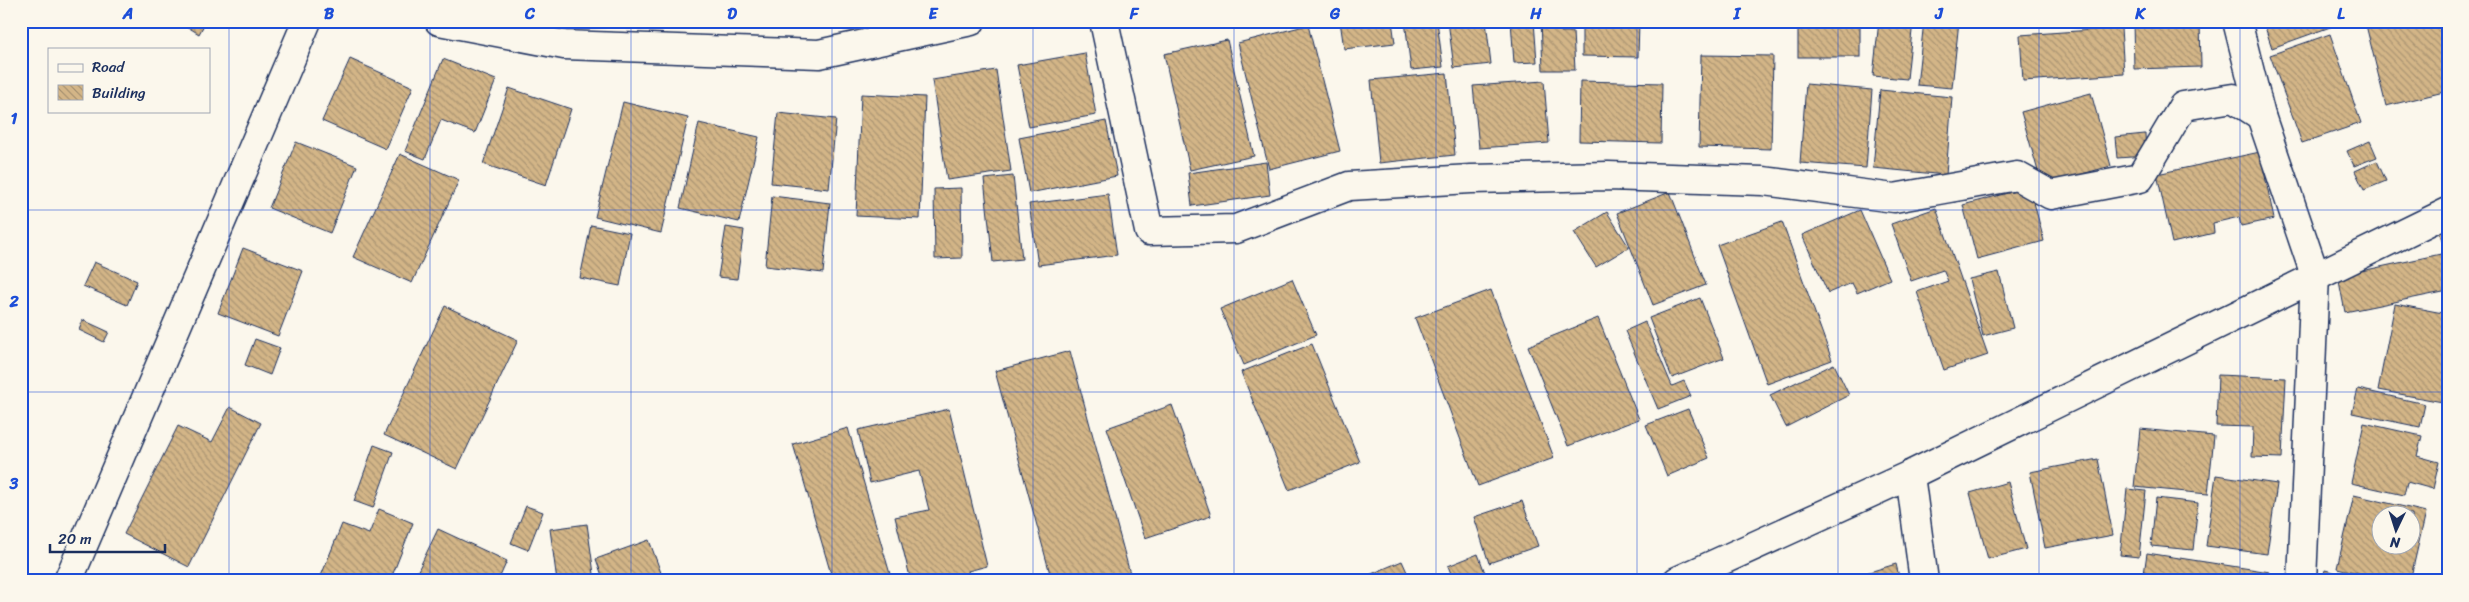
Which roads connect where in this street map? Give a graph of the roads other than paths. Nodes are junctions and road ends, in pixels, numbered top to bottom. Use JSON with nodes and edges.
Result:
{"nodes":[{"id":1,"x":307,"y":21,"type":"edge"},
{"id":2,"x":439,"y":21,"type":"edge"},
{"id":3,"x":971,"y":21,"type":"edge"},
{"id":4,"x":1104,"y":21,"type":"edge"},
{"id":5,"x":2237,"y":21,"type":"edge"},
{"id":6,"x":2261,"y":116,"type":"junction"},
{"id":7,"x":2448,"y":212,"type":"edge"},
{"id":8,"x":2314,"y":275,"type":"junction"},
{"id":9,"x":1910,"y":475,"type":"junction"},
{"id":10,"x":68,"y":581,"type":"edge"},
{"id":11,"x":1677,"y":581,"type":"edge"},
{"id":12,"x":1924,"y":581,"type":"edge"},
{"id":13,"x":2302,"y":581,"type":"edge"}],
"edges":[{"from":1,"to":10,"type":"street"},
{"from":2,"to":3,"type":"street"},
{"from":4,"to":6,"type":"street"},
{"from":5,"to":6,"type":"street"},
{"from":6,"to":8,"type":"street"},
{"from":7,"to":8,"type":"street"},
{"from":8,"to":9,"type":"street"},
{"from":8,"to":13,"type":"street"},
{"from":9,"to":11,"type":"street"},
{"from":9,"to":12,"type":"street"}]}
